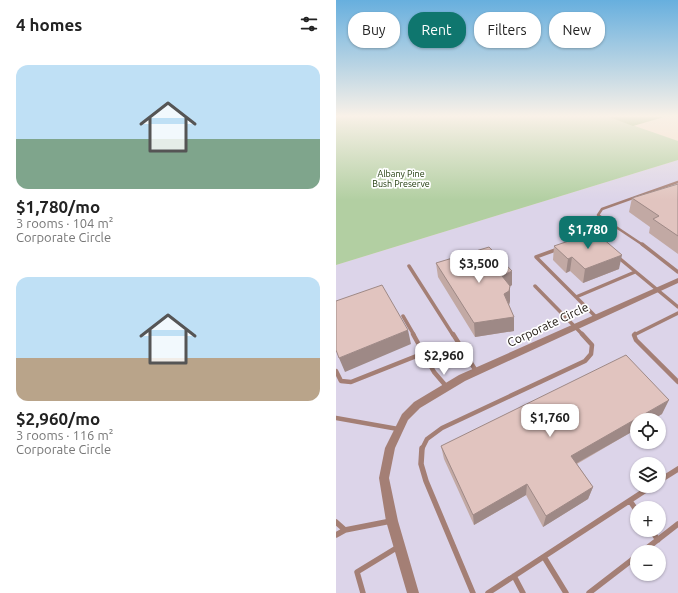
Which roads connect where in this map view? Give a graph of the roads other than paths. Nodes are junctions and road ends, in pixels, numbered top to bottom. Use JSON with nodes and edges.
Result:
{"nodes":[{"id":1,"x":678,"y":182,"type":"edge"},
{"id":2,"x":564,"y":246,"type":"edge"},
{"id":3,"x":613,"y":253,"type":"edge"},
{"id":4,"x":409,"y":266,"type":"dead end"},
{"id":5,"x":635,"y":272,"type":"junction"},
{"id":6,"x":678,"y":272,"type":"edge"},
{"id":7,"x":678,"y":280,"type":"edge"},
{"id":8,"x":535,"y":286,"type":"dead end"},
{"id":9,"x":656,"y":290,"type":"junction"},
{"id":10,"x":576,"y":297,"type":"junction"},
{"id":11,"x":678,"y":307,"type":"edge"},
{"id":12,"x":678,"y":313,"type":"edge"},
{"id":13,"x":403,"y":316,"type":"dead end"},
{"id":14,"x":596,"y":317,"type":"junction"},
{"id":15,"x":574,"y":327,"type":"junction"},
{"id":16,"x":424,"y":353,"type":"junction"},
{"id":17,"x":336,"y":371,"type":"edge"},
{"id":18,"x":476,"y":371,"type":"junction"},
{"id":19,"x":678,"y":382,"type":"edge"},
{"id":20,"x":446,"y":387,"type":"junction"},
{"id":21,"x":336,"y":418,"type":"edge"},
{"id":22,"x":399,"y":430,"type":"junction"},
{"id":23,"x":678,"y":469,"type":"edge"},
{"id":24,"x":666,"y":477,"type":"edge"},
{"id":25,"x":641,"y":493,"type":"edge"},
{"id":26,"x":630,"y":500,"type":"joint"},
{"id":27,"x":392,"y":521,"type":"junction"},
{"id":28,"x":336,"y":522,"type":"edge"},
{"id":29,"x":678,"y":524,"type":"edge"},
{"id":30,"x":345,"y":530,"type":"junction"},
{"id":31,"x":336,"y":535,"type":"edge"},
{"id":32,"x":656,"y":537,"type":"edge"},
{"id":33,"x":658,"y":540,"type":"junction"},
{"id":34,"x":651,"y":545,"type":"edge"},
{"id":35,"x":400,"y":546,"type":"junction"},
{"id":36,"x":544,"y":556,"type":"junction"},
{"id":37,"x":630,"y":561,"type":"edge"},
{"id":38,"x":514,"y":576,"type":"junction"},
{"id":39,"x":363,"y":593,"type":"edge"},
{"id":40,"x":414,"y":593,"type":"edge"},
{"id":41,"x":473,"y":593,"type":"edge"},
{"id":42,"x":488,"y":593,"type":"edge"},
{"id":43,"x":523,"y":593,"type":"edge"},
{"id":44,"x":566,"y":593,"type":"edge"},
{"id":45,"x":588,"y":593,"type":"edge"}],
"edges":[{"from":1,"to":6,"type":"lane"},
{"from":2,"to":10,"type":"lane"},
{"from":3,"to":5,"type":"lane"},
{"from":4,"to":18,"type":"lane"},
{"from":5,"to":9,"type":"lane"},
{"from":5,"to":10,"type":"lane"},
{"from":7,"to":9,"type":"street","name":"Corporate Circle"},
{"from":8,"to":15,"type":"lane"},
{"from":9,"to":11,"type":"lane"},
{"from":9,"to":14,"type":"street","name":"Corporate Circle"},
{"from":10,"to":14,"type":"lane"},
{"from":12,"to":19,"type":"lane"},
{"from":13,"to":16,"type":"lane"},
{"from":14,"to":15,"type":"street","name":"Corporate Circle"},
{"from":15,"to":18,"type":"street","name":"Corporate Circle"},
{"from":15,"to":41,"type":"lane"},
{"from":16,"to":17,"type":"lane"},
{"from":16,"to":20,"type":"lane"},
{"from":18,"to":20,"type":"street","name":"Corporate Circle"},
{"from":20,"to":22,"type":"street","name":"Corporate Circle"},
{"from":21,"to":22,"type":"lane"},
{"from":22,"to":27,"type":"street","name":"Corporate Circle"},
{"from":23,"to":24,"type":"lane"},
{"from":25,"to":26,"type":"lane"},
{"from":26,"to":36,"type":"lane"},
{"from":27,"to":30,"type":"lane"},
{"from":27,"to":35,"type":"street","name":"Corporate Circle"},
{"from":28,"to":30,"type":"lane"},
{"from":29,"to":33,"type":"lane"},
{"from":30,"to":31,"type":"lane"},
{"from":32,"to":33,"type":"lane"},
{"from":33,"to":34,"type":"lane"},
{"from":35,"to":39,"type":"lane"},
{"from":35,"to":40,"type":"street","name":"Corporate Circle"},
{"from":36,"to":38,"type":"lane"},
{"from":36,"to":44,"type":"lane"},
{"from":37,"to":45,"type":"lane"},
{"from":38,"to":42,"type":"lane"},
{"from":38,"to":43,"type":"lane"}]}
